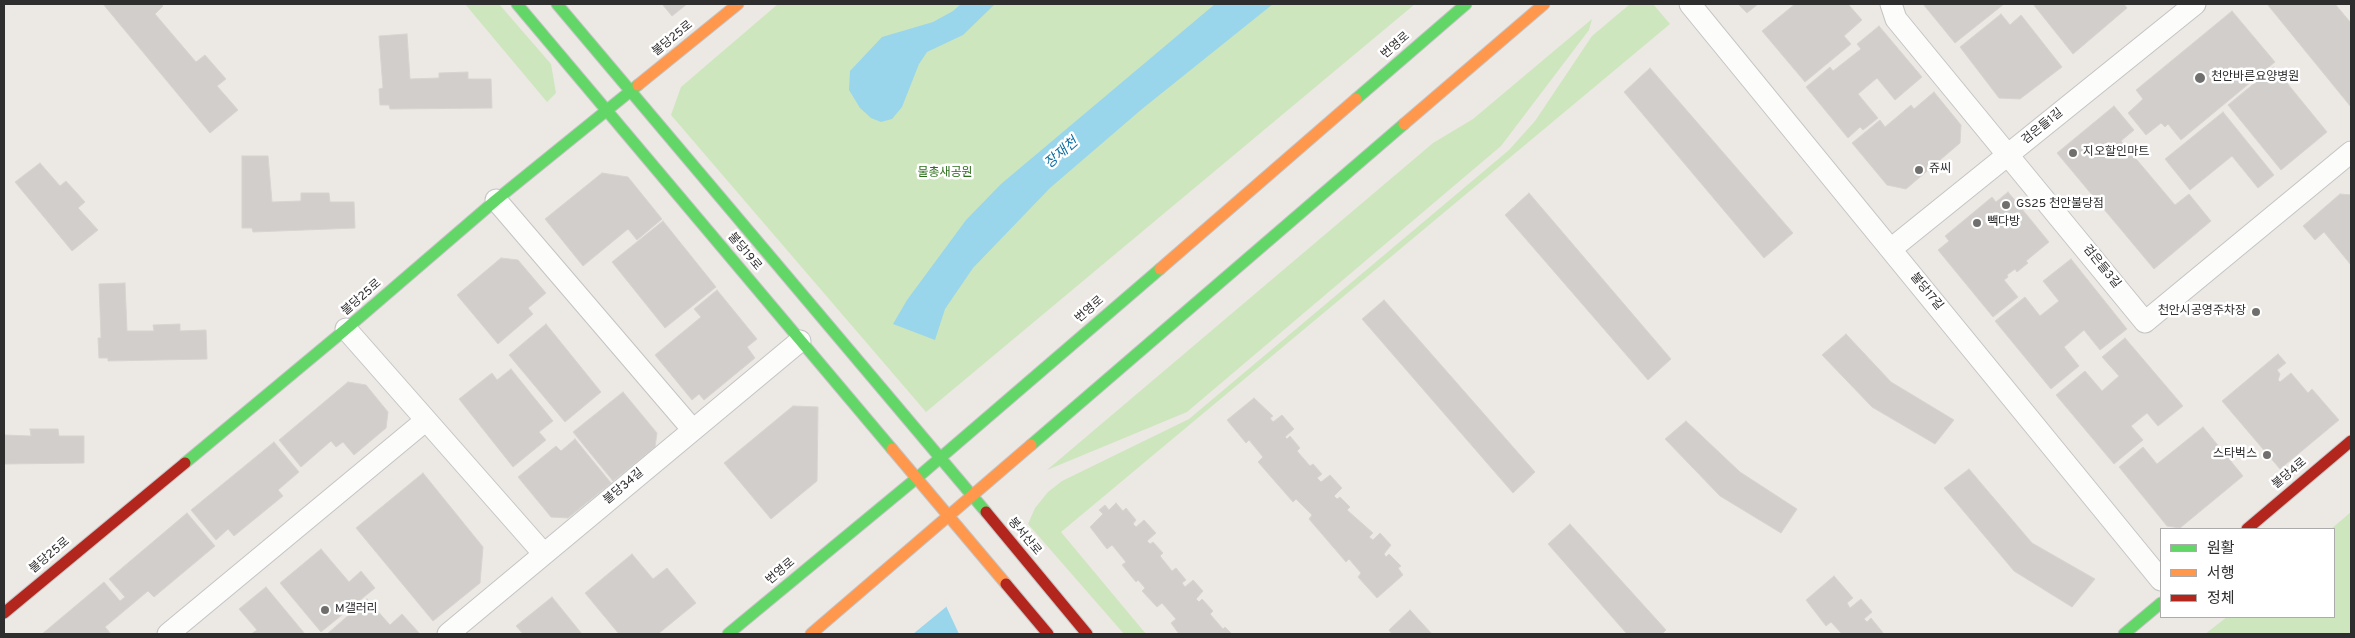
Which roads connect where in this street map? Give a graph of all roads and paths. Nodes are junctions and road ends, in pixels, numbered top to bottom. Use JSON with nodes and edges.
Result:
{"nodes":[{"id":1,"x":517,"y":4,"type":"edge"},
{"id":2,"x":557,"y":4,"type":"edge"},
{"id":3,"x":738,"y":4,"type":"edge"},
{"id":4,"x":1466,"y":4,"type":"edge"},
{"id":5,"x":1544,"y":4,"type":"edge"},
{"id":6,"x":1690,"y":4,"type":"edge"},
{"id":7,"x":1890,"y":4,"type":"edge"},
{"id":8,"x":2195,"y":4,"type":"edge"},
{"id":9,"x":631,"y":91,"type":"junction"},
{"id":10,"x":607,"y":111,"type":"junction"},
{"id":11,"x":2351,"y":152,"type":"edge"},
{"id":12,"x":2008,"y":155,"type":"junction"},
{"id":13,"x":496,"y":200,"type":"junction"},
{"id":14,"x":1891,"y":249,"type":"junction"},
{"id":15,"x":346,"y":330,"type":"junction"},
{"id":16,"x":800,"y":340,"type":"junction"},
{"id":17,"x":425,"y":421,"type":"junction"},
{"id":18,"x":693,"y":430,"type":"junction"},
{"id":19,"x":2351,"y":441,"type":"edge"},
{"id":20,"x":940,"y":457,"type":"junction"},
{"id":21,"x":918,"y":477,"type":"junction"},
{"id":22,"x":972,"y":496,"type":"junction"},
{"id":23,"x":950,"y":517,"type":"junction"},
{"id":24,"x":2248,"y":528,"type":"edge"},
{"id":25,"x":544,"y":554,"type":"junction"},
{"id":26,"x":2160,"y":579,"type":"edge"},
{"id":27,"x":2160,"y":604,"type":"edge"},
{"id":28,"x":4,"y":613,"type":"edge"},
{"id":29,"x":168,"y":634,"type":"edge"},
{"id":30,"x":448,"y":634,"type":"edge"},
{"id":31,"x":728,"y":634,"type":"edge"},
{"id":32,"x":811,"y":634,"type":"edge"},
{"id":33,"x":1048,"y":634,"type":"edge"},
{"id":34,"x":1087,"y":634,"type":"edge"},
{"id":35,"x":2124,"y":634,"type":"edge"}],
"edges":[{"from":1,"to":10,"type":"street","name":"불당19로"},
{"from":2,"to":9,"type":"street","name":"불당19로"},
{"from":3,"to":9,"type":"street","name":"불당25로"},
{"from":4,"to":20,"type":"street","name":"번영로"},
{"from":5,"to":22,"type":"street"},
{"from":6,"to":14,"type":"street","name":"불당17길"},
{"from":7,"to":12,"type":"street","name":"검은들3길"},
{"from":8,"to":12,"type":"street","name":"검은들1길"},
{"from":9,"to":10,"type":"street","name":"불당25로"},
{"from":9,"to":20,"type":"street","name":"불당19로"},
{"from":10,"to":13,"type":"street","name":"불당25로"},
{"from":10,"to":16,"type":"street","name":"불당19로"},
{"from":11,"to":12,"type":"street","name":"검은들3길"},
{"from":12,"to":14,"type":"street","name":"검은들1길"},
{"from":13,"to":15,"type":"street","name":"불당25로"},
{"from":13,"to":18,"type":"street"},
{"from":14,"to":26,"type":"street","name":"불당17길"},
{"from":15,"to":17,"type":"street"},
{"from":15,"to":28,"type":"street","name":"불당25로"},
{"from":16,"to":18,"type":"street","name":"불당34길"},
{"from":16,"to":21,"type":"street","name":"불당19로"},
{"from":17,"to":25,"type":"street"},
{"from":17,"to":29,"type":"street"},
{"from":18,"to":25,"type":"street","name":"불당34길"},
{"from":19,"to":24,"type":"street","name":"불당4로"},
{"from":20,"to":21,"type":"street","name":"번영로"},
{"from":20,"to":22,"type":"street","name":"봉서산로"},
{"from":21,"to":23,"type":"street","name":"불당19로"},
{"from":21,"to":31,"type":"street","name":"번영로"},
{"from":22,"to":23,"type":"street"},
{"from":22,"to":34,"type":"street","name":"봉서산로"},
{"from":23,"to":32,"type":"street"},
{"from":23,"to":33,"type":"street"},
{"from":25,"to":30,"type":"street","name":"불당34길"},
{"from":27,"to":35,"type":"street"}]}
